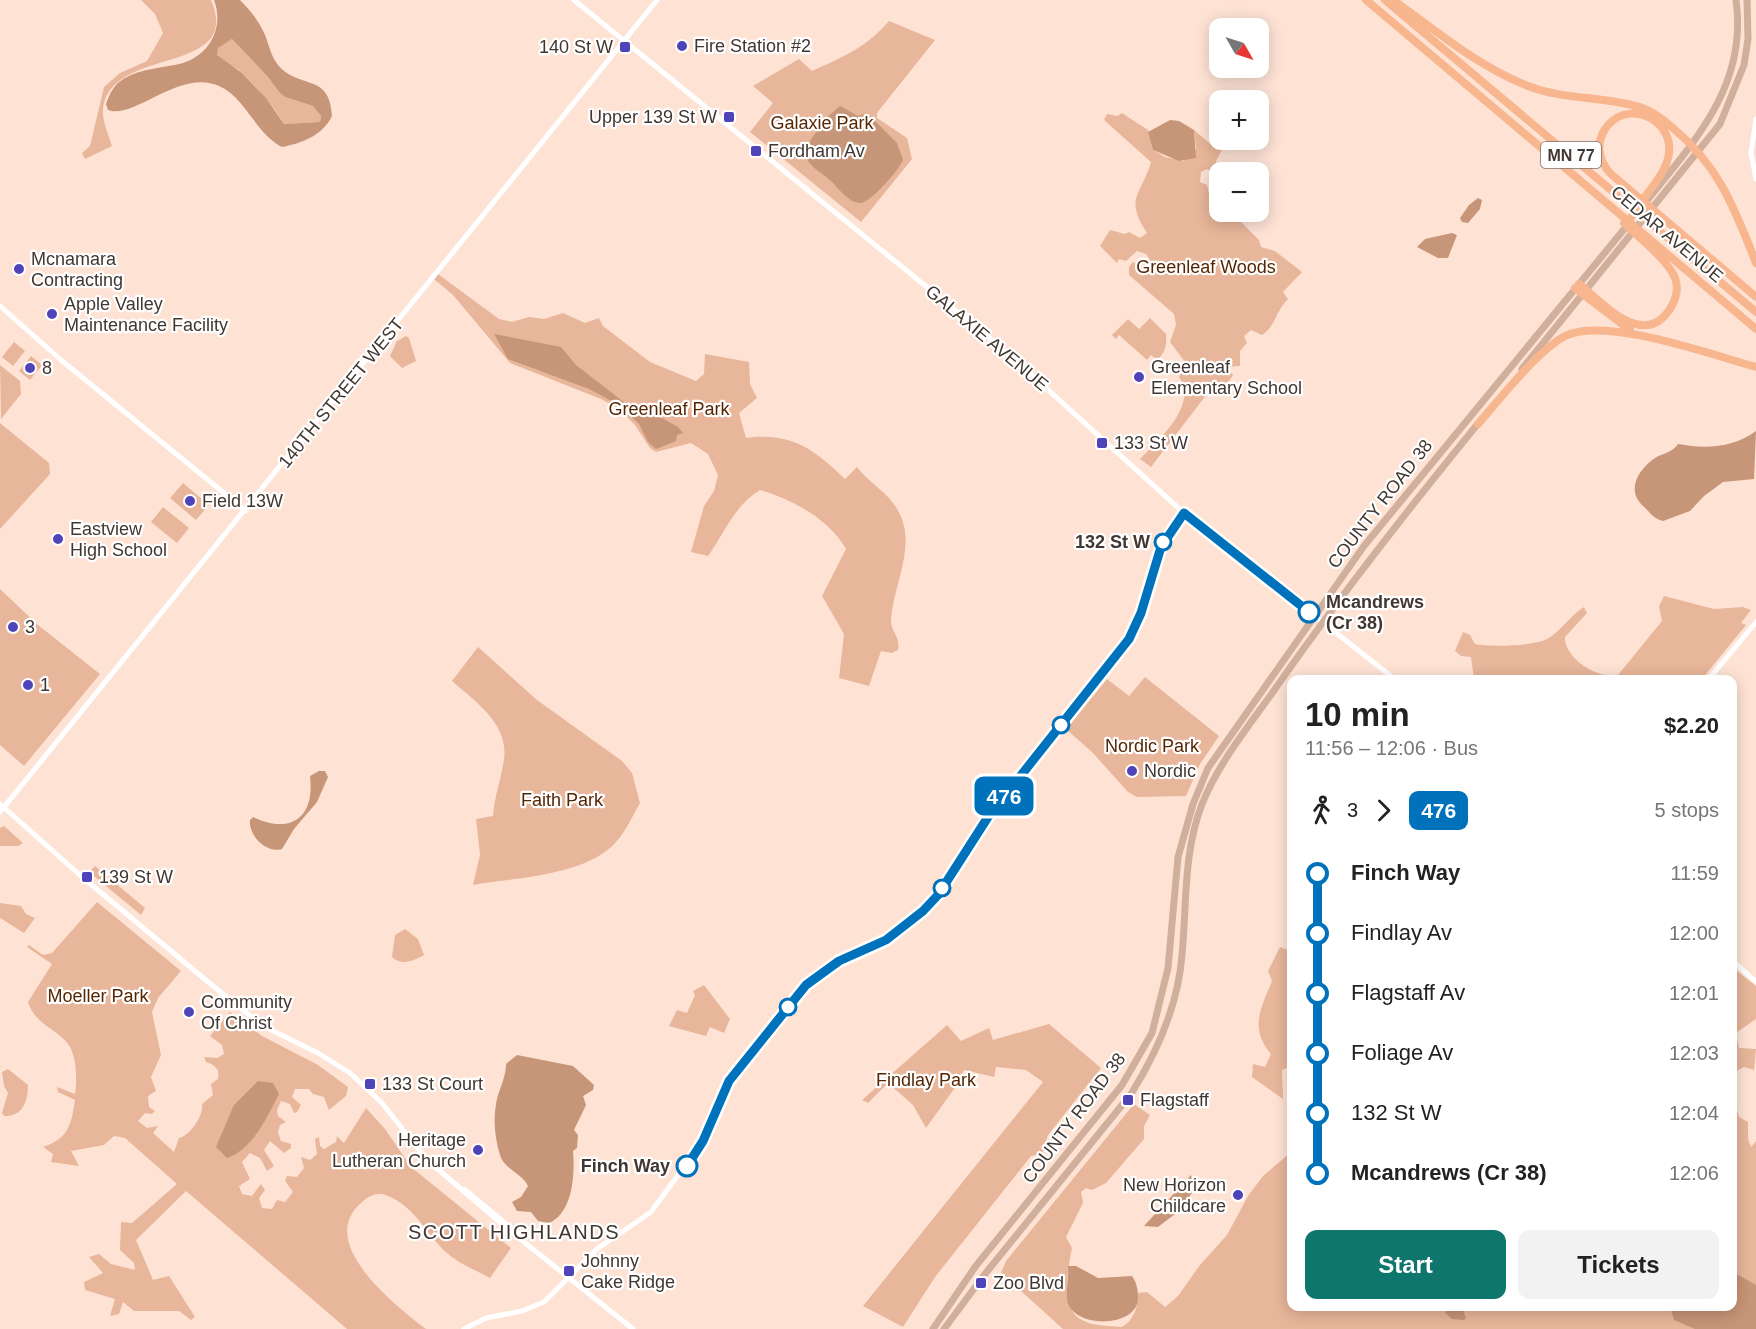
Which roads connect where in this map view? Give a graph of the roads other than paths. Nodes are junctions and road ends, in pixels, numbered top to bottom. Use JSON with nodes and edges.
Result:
{"nodes":[{"id":1,"x":574,"y":0,"type":"edge"},
{"id":2,"x":657,"y":0,"type":"edge"},
{"id":3,"x":1366,"y":0,"type":"edge"},
{"id":4,"x":1384,"y":0,"type":"edge"},
{"id":5,"x":1393,"y":0,"type":"edge"},
{"id":6,"x":1736,"y":0,"type":"edge"},
{"id":7,"x":1747,"y":2,"type":"edge"},
{"id":8,"x":624,"y":41,"type":"junction"},
{"id":9,"x":1756,"y":119,"type":"edge"},
{"id":10,"x":1692,"y":144,"type":"junction"},
{"id":11,"x":1700,"y":151,"type":"junction"},
{"id":12,"x":1756,"y":179,"type":"edge"},
{"id":13,"x":1582,"y":182,"type":"junction"},
{"id":14,"x":1650,"y":193,"type":"junction"},
{"id":15,"x":1627,"y":225,"type":"joint"},
{"id":16,"x":1756,"y":263,"type":"edge"},
{"id":17,"x":1577,"y":286,"type":"junction"},
{"id":18,"x":1584,"y":292,"type":"junction"},
{"id":19,"x":1756,"y":297,"type":"edge"},
{"id":20,"x":0,"y":306,"type":"edge"},
{"id":21,"x":1756,"y":312,"type":"edge"},
{"id":22,"x":1756,"y":329,"type":"edge"},
{"id":23,"x":1642,"y":337,"type":"junction"},
{"id":24,"x":1756,"y":367,"type":"edge"},
{"id":25,"x":1478,"y":424,"type":"junction"},
{"id":26,"x":246,"y":511,"type":"junction"},
{"id":27,"x":1184,"y":513,"type":"junction"},
{"id":28,"x":1314,"y":615,"type":"junction"},
{"id":29,"x":1322,"y":622,"type":"junction"},
{"id":30,"x":1756,"y":622,"type":"edge"},
{"id":31,"x":1389,"y":675,"type":"edge"},
{"id":32,"x":1712,"y":675,"type":"edge"},
{"id":33,"x":1,"y":808,"type":"edge"},
{"id":34,"x":1737,"y":965,"type":"edge"},
{"id":35,"x":1756,"y":982,"type":"edge"},
{"id":36,"x":463,"y":1190,"type":"junction"},
{"id":37,"x":528,"y":1244,"type":"junction"},
{"id":38,"x":975,"y":1267,"type":"junction"},
{"id":39,"x":985,"y":1274,"type":"junction"},
{"id":40,"x":569,"y":1278,"type":"junction"},
{"id":41,"x":464,"y":1329,"type":"edge"},
{"id":42,"x":633,"y":1329,"type":"edge"},
{"id":43,"x":933,"y":1329,"type":"edge"},
{"id":44,"x":944,"y":1329,"type":"edge"}],
"edges":[{"from":1,"to":8,"type":"street","name":"GALAXIE AVENUE"},
{"from":2,"to":8,"type":"street","name":"140TH STREET WEST"},
{"from":3,"to":13,"type":"highway","name":"CEDAR AVENUE","number":"MN 77"},
{"from":4,"to":21,"type":"highway","name":"CEDAR AVENUE","number":"MN 77"},
{"from":5,"to":10,"type":"highway"},
{"from":6,"to":10,"type":"main road"},
{"from":7,"to":11,"type":"main road","name":"COUNTY ROAD 38"},
{"from":8,"to":26,"type":"street","name":"140TH STREET WEST"},
{"from":8,"to":27,"type":"street","name":"GALAXIE AVENUE"},
{"from":9,"to":12,"type":"street"},
{"from":10,"to":11,"type":"highway"},
{"from":10,"to":14,"type":"main road"},
{"from":11,"to":16,"type":"highway"},
{"from":11,"to":18,"type":"main road","name":"COUNTY ROAD 38"},
{"from":13,"to":18,"type":"highway"},
{"from":13,"to":22,"type":"highway","name":"CEDAR AVENUE","number":"MN 77"},
{"from":14,"to":15,"type":"highway"},
{"from":14,"to":19,"type":"highway"},
{"from":15,"to":17,"type":"main road","name":"COUNTY ROAD 38"},
{"from":17,"to":18,"type":"highway"},
{"from":17,"to":28,"type":"main road","name":"COUNTY ROAD 38"},
{"from":18,"to":23,"type":"highway"},
{"from":18,"to":25,"type":"main road","name":"COUNTY ROAD 38"},
{"from":20,"to":26,"type":"street"},
{"from":23,"to":24,"type":"highway"},
{"from":23,"to":25,"type":"highway"},
{"from":25,"to":29,"type":"main road","name":"COUNTY ROAD 38"},
{"from":26,"to":33,"type":"street","name":"140TH STREET WEST"},
{"from":27,"to":28,"type":"street","name":"GALAXIE AVENUE"},
{"from":27,"to":40,"type":"street"},
{"from":28,"to":29,"type":"street","name":"GALAXIE AVENUE"},
{"from":28,"to":38,"type":"main road","name":"COUNTY ROAD 38"},
{"from":29,"to":31,"type":"street","name":"GALAXIE AVENUE"},
{"from":29,"to":39,"type":"main road","name":"COUNTY ROAD 38"},
{"from":30,"to":32,"type":"street"},
{"from":33,"to":36,"type":"street"},
{"from":34,"to":35,"type":"street"},
{"from":36,"to":37,"type":"street"},
{"from":36,"to":37,"type":"street"},
{"from":37,"to":40,"type":"street"},
{"from":38,"to":39,"type":"street"},
{"from":38,"to":43,"type":"main road","name":"COUNTY ROAD 38"},
{"from":39,"to":44,"type":"main road"},
{"from":40,"to":41,"type":"street"},
{"from":40,"to":42,"type":"street"}]}
